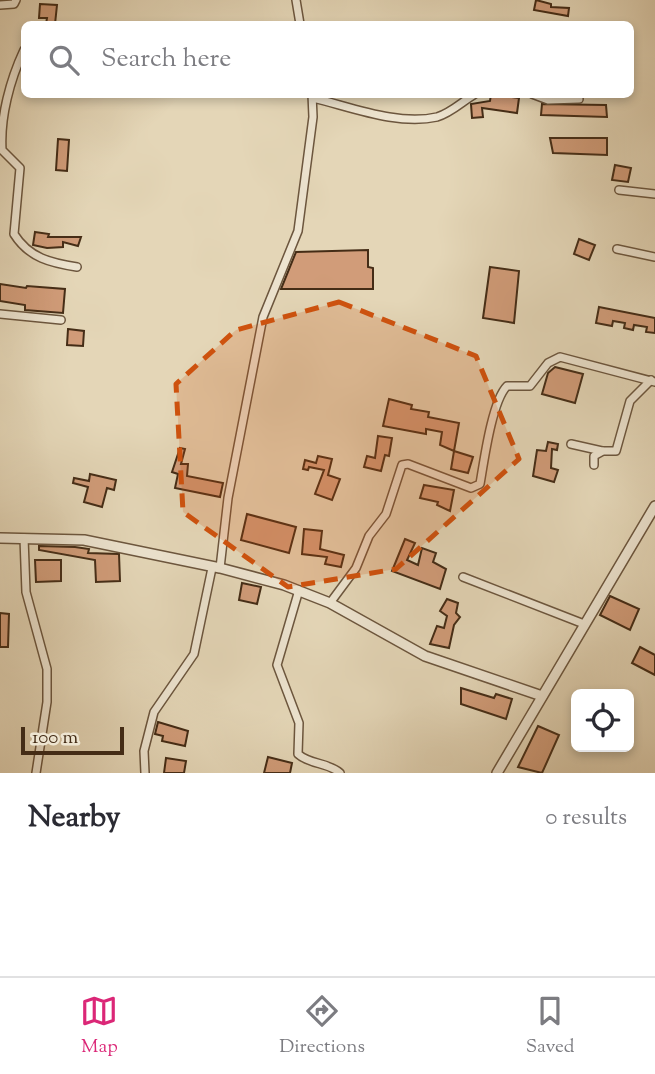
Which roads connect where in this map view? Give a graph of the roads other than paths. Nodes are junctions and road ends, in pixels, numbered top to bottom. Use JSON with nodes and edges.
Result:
{"nodes":[{"id":1,"x":16,"y":0,"type":"edge"},
{"id":2,"x":296,"y":0,"type":"edge"},
{"id":3,"x":0,"y":5,"type":"edge"},
{"id":4,"x":299,"y":21,"type":"edge"},
{"id":5,"x":21,"y":58,"type":"edge"},
{"id":6,"x":313,"y":98,"type":"edge"},
{"id":7,"x":320,"y":98,"type":"edge"},
{"id":8,"x":469,"y":98,"type":"edge"},
{"id":9,"x":543,"y":98,"type":"edge"},
{"id":10,"x":579,"y":99,"type":"dead end"},
{"id":11,"x":1,"y":126,"type":"edge"},
{"id":12,"x":619,"y":190,"type":"dead end"},
{"id":13,"x":655,"y":194,"type":"edge"},
{"id":14,"x":617,"y":249,"type":"dead end"},
{"id":15,"x":655,"y":257,"type":"edge"},
{"id":16,"x":78,"y":267,"type":"dead end"},
{"id":17,"x":0,"y":314,"type":"edge"},
{"id":18,"x":61,"y":320,"type":"dead end"},
{"id":19,"x":653,"y":381,"type":"edge"},
{"id":20,"x":571,"y":444,"type":"dead end"},
{"id":21,"x":603,"y":451,"type":"junction"},
{"id":22,"x":594,"y":465,"type":"dead end"},
{"id":23,"x":655,"y":506,"type":"edge"},
{"id":24,"x":0,"y":538,"type":"edge"},
{"id":25,"x":24,"y":538,"type":"junction"},
{"id":26,"x":216,"y":568,"type":"junction"},
{"id":27,"x":463,"y":577,"type":"dead end"},
{"id":28,"x":299,"y":590,"type":"junction"},
{"id":29,"x":330,"y":603,"type":"junction"},
{"id":30,"x":584,"y":624,"type":"junction"},
{"id":31,"x":542,"y":696,"type":"junction"},
{"id":32,"x":36,"y":773,"type":"edge"},
{"id":33,"x":145,"y":773,"type":"edge"},
{"id":34,"x":340,"y":773,"type":"edge"},
{"id":35,"x":497,"y":773,"type":"edge"}],
"edges":[{"from":1,"to":3,"type":"street"},
{"from":2,"to":4,"type":"street"},
{"from":5,"to":11,"type":"street"},
{"from":6,"to":26,"type":"street"},
{"from":7,"to":8,"type":"street"},
{"from":9,"to":10,"type":"street"},
{"from":11,"to":16,"type":"street"},
{"from":12,"to":13,"type":"street"},
{"from":14,"to":15,"type":"street"},
{"from":17,"to":18,"type":"street"},
{"from":19,"to":21,"type":"street"},
{"from":19,"to":29,"type":"street"},
{"from":20,"to":21,"type":"street"},
{"from":21,"to":22,"type":"street"},
{"from":23,"to":30,"type":"street"},
{"from":24,"to":25,"type":"street"},
{"from":25,"to":26,"type":"street"},
{"from":25,"to":32,"type":"street"},
{"from":26,"to":28,"type":"street"},
{"from":26,"to":33,"type":"street"},
{"from":27,"to":30,"type":"street"},
{"from":28,"to":29,"type":"street"},
{"from":28,"to":34,"type":"street"},
{"from":29,"to":31,"type":"street"},
{"from":30,"to":31,"type":"street"},
{"from":31,"to":35,"type":"street"}]}
